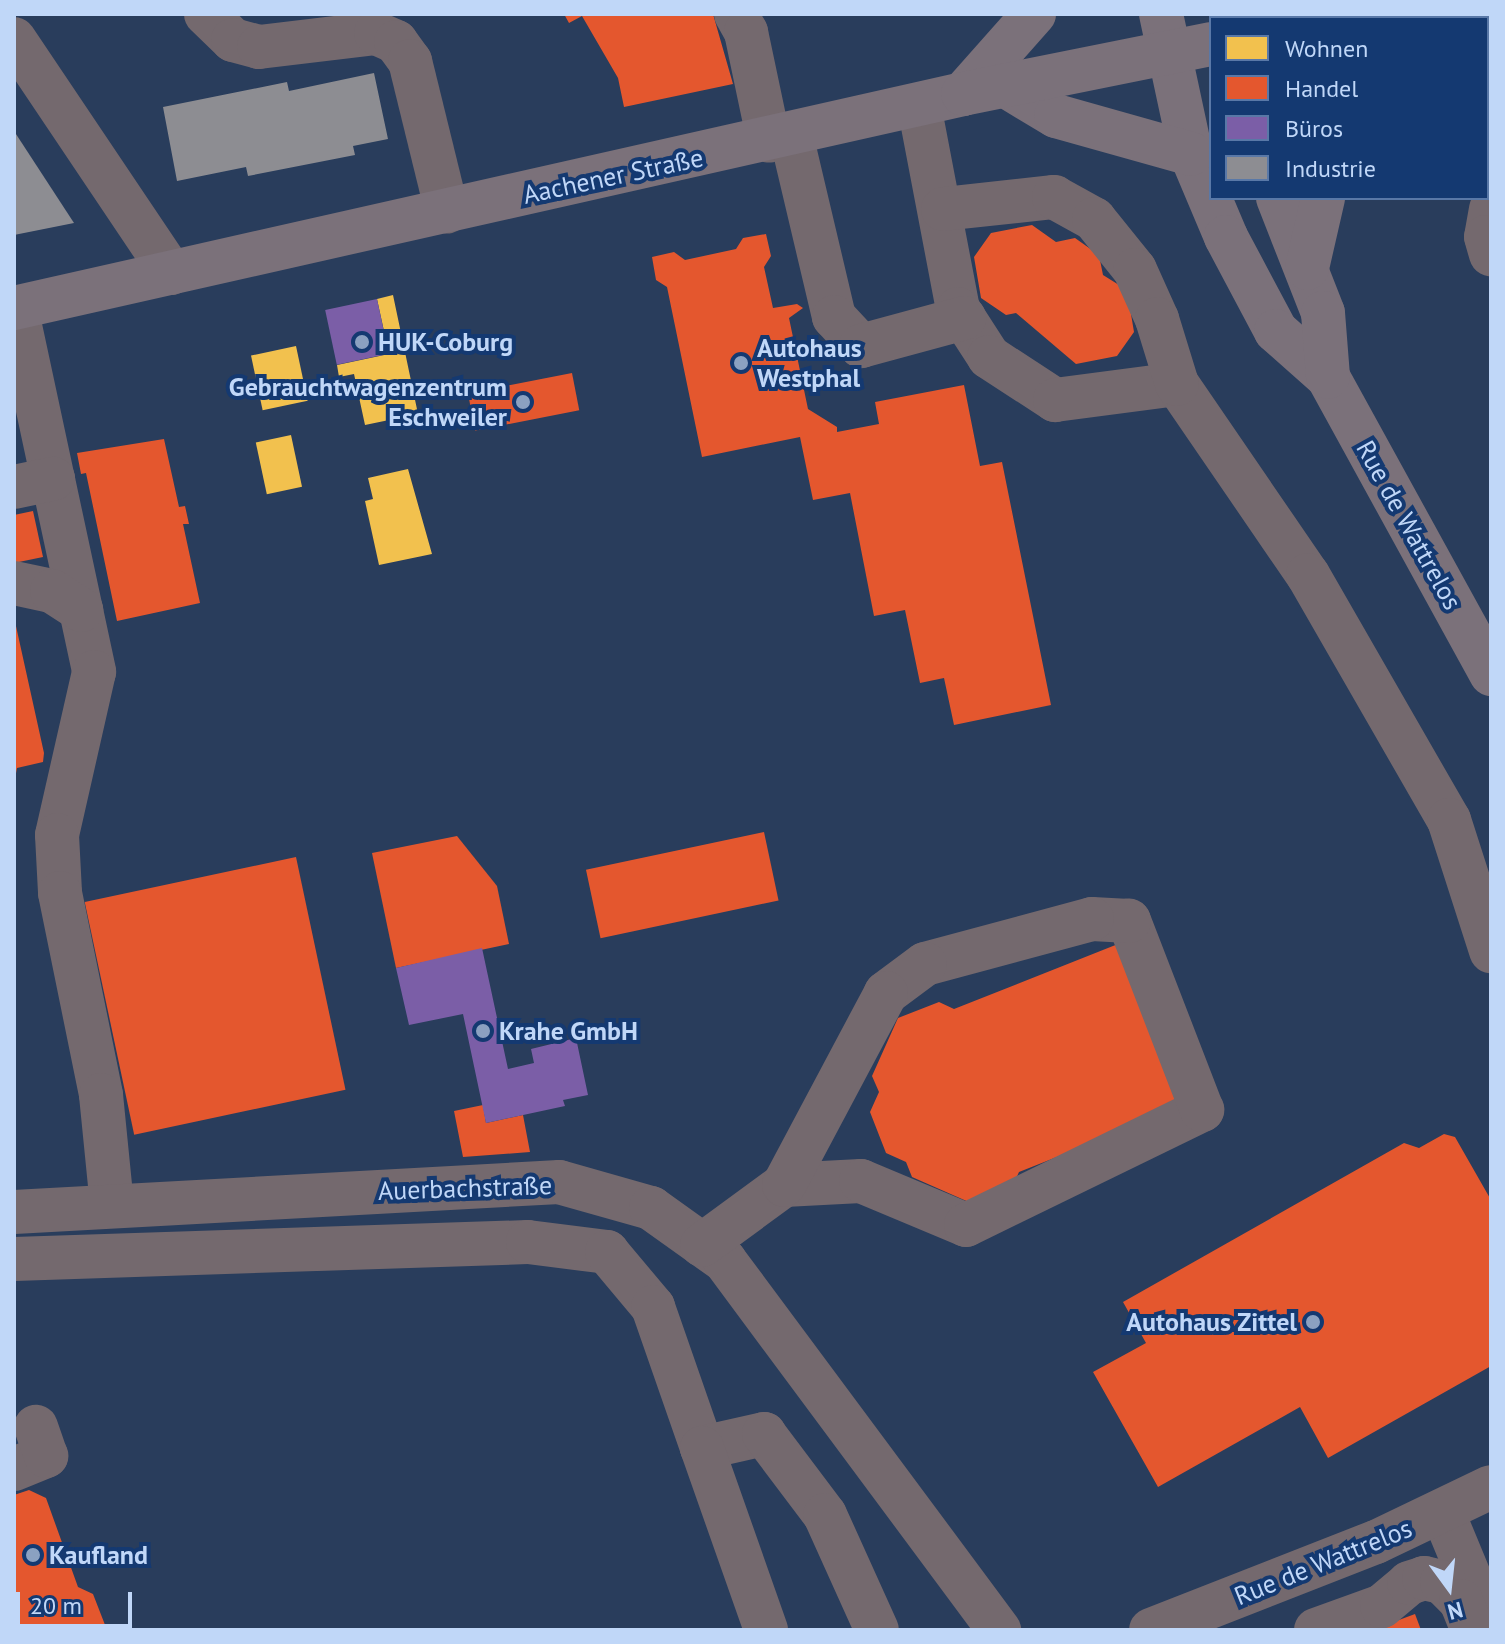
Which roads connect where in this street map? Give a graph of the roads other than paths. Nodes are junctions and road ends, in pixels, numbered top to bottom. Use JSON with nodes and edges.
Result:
{"nodes":[{"id":1,"x":206,"y":14,"type":"edge"},
{"id":2,"x":736,"y":14,"type":"edge"},
{"id":3,"x":1034,"y":14,"type":"edge"},
{"id":4,"x":1181,"y":37,"type":"edge"},
{"id":5,"x":14,"y":39,"type":"edge"},
{"id":6,"x":1006,"y":86,"type":"junction"},
{"id":7,"x":963,"y":94,"type":"junction"},
{"id":8,"x":919,"y":105,"type":"junction"},
{"id":9,"x":780,"y":138,"type":"junction"},
{"id":10,"x":1191,"y":154,"type":"junction"},
{"id":11,"x":1209,"y":191,"type":"edge"},
{"id":12,"x":1213,"y":200,"type":"edge"},
{"id":13,"x":1279,"y":200,"type":"edge"},
{"id":14,"x":1323,"y":200,"type":"edge"},
{"id":15,"x":943,"y":209,"type":"junction"},
{"id":16,"x":1491,"y":209,"type":"edge"},
{"id":17,"x":447,"y":212,"type":"junction"},
{"id":18,"x":1491,"y":254,"type":"edge"},
{"id":19,"x":1307,"y":268,"type":"junction"},
{"id":20,"x":171,"y":273,"type":"junction"},
{"id":21,"x":15,"y":308,"type":"edge"},
{"id":22,"x":964,"y":318,"type":"junction"},
{"id":23,"x":1328,"y":377,"type":"junction"},
{"id":24,"x":1177,"y":384,"type":"junction"},
{"id":25,"x":33,"y":483,"type":"edge"},
{"id":26,"x":14,"y":583,"type":"edge"},
{"id":27,"x":81,"y":610,"type":"junction"},
{"id":28,"x":1491,"y":674,"type":"edge"},
{"id":29,"x":1491,"y":951,"type":"edge"},
{"id":30,"x":784,"y":1185,"type":"junction"},
{"id":31,"x":112,"y":1205,"type":"junction"},
{"id":32,"x":14,"y":1212,"type":"edge"},
{"id":33,"x":702,"y":1245,"type":"junction"},
{"id":34,"x":14,"y":1259,"type":"edge"},
{"id":35,"x":36,"y":1427,"type":"dead end"},
{"id":36,"x":702,"y":1448,"type":"junction"},
{"id":37,"x":14,"y":1469,"type":"edge"},
{"id":38,"x":1491,"y":1487,"type":"edge"},
{"id":39,"x":1443,"y":1513,"type":"junction"},
{"id":40,"x":1174,"y":1626,"type":"edge"},
{"id":41,"x":1491,"y":1629,"type":"edge"},
{"id":42,"x":766,"y":1630,"type":"edge"},
{"id":43,"x":877,"y":1630,"type":"edge"},
{"id":44,"x":999,"y":1630,"type":"edge"},
{"id":45,"x":1316,"y":1630,"type":"edge"},
{"id":46,"x":1473,"y":1630,"type":"edge"}],
"edges":[{"from":1,"to":17,"type":"street"},
{"from":2,"to":9,"type":"street"},
{"from":3,"to":7,"type":"main road"},
{"from":4,"to":6,"type":"main road","name":"Aachener Straße"},
{"from":4,"to":10,"type":"main road","name":"Rue de Wattrelos"},
{"from":5,"to":20,"type":"street"},
{"from":6,"to":7,"type":"main road","name":"Aachener Straße"},
{"from":6,"to":10,"type":"main road"},
{"from":7,"to":8,"type":"main road","name":"Aachener Straße"},
{"from":8,"to":9,"type":"main road","name":"Aachener Straße"},
{"from":8,"to":15,"type":"street"},
{"from":9,"to":17,"type":"main road","name":"Aachener Straße"},
{"from":9,"to":22,"type":"street"},
{"from":10,"to":11,"type":"main road","name":"Rue de Wattrelos"},
{"from":12,"to":23,"type":"main road","name":"Rue de Wattrelos"},
{"from":13,"to":19,"type":"main road","name":"Rue de Wattrelos"},
{"from":14,"to":19,"type":"main road"},
{"from":15,"to":22,"type":"street"},
{"from":15,"to":24,"type":"street"},
{"from":16,"to":18,"type":"street"},
{"from":17,"to":20,"type":"main road","name":"Aachener Straße"},
{"from":19,"to":23,"type":"main road","name":"Rue de Wattrelos"},
{"from":20,"to":21,"type":"main road","name":"Aachener Straße"},
{"from":21,"to":25,"type":"street"},
{"from":22,"to":24,"type":"street"},
{"from":23,"to":28,"type":"main road","name":"Rue de Wattrelos"},
{"from":24,"to":29,"type":"street"},
{"from":25,"to":27,"type":"street"},
{"from":26,"to":27,"type":"street"},
{"from":27,"to":31,"type":"street"},
{"from":30,"to":30,"type":"street"},
{"from":30,"to":33,"type":"street"},
{"from":31,"to":32,"type":"street","name":"Auerbachstraße"},
{"from":31,"to":33,"type":"street","name":"Auerbachstraße"},
{"from":33,"to":44,"type":"street","name":"Auerbachstraße"},
{"from":34,"to":36,"type":"street"},
{"from":35,"to":37,"type":"street"},
{"from":36,"to":42,"type":"street"},
{"from":36,"to":43,"type":"street"},
{"from":38,"to":39,"type":"street","name":"Rue de Wattrelos"},
{"from":39,"to":40,"type":"street","name":"Rue de Wattrelos"},
{"from":39,"to":41,"type":"street"},
{"from":45,"to":46,"type":"street"}]}
